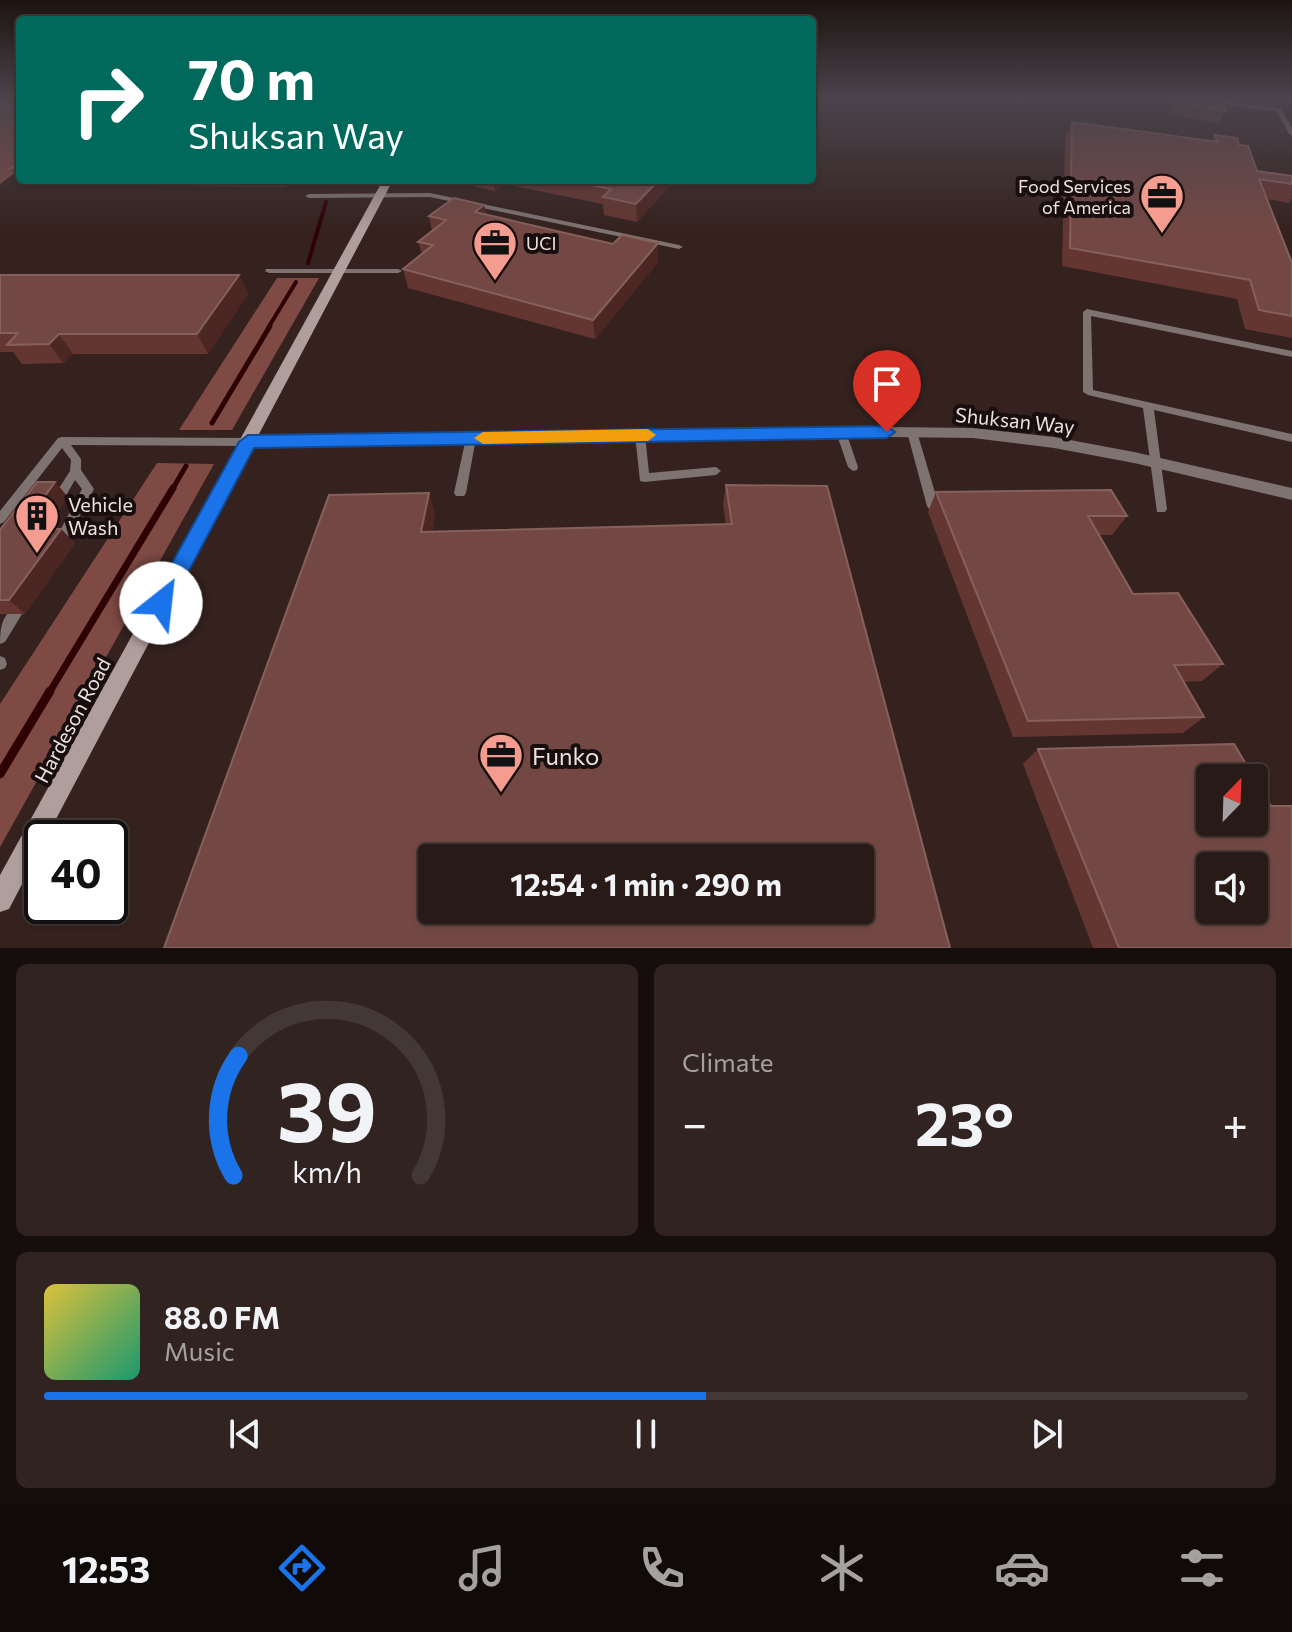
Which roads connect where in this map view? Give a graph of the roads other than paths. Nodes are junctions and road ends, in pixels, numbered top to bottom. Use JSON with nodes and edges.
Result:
{"nodes":[{"id":1,"x":384,"y":187,"type":"edge"},
{"id":2,"x":309,"y":196,"type":"dead end"},
{"id":3,"x":679,"y":247,"type":"dead end"},
{"id":4,"x":269,"y":271,"type":"dead end"},
{"id":5,"x":339,"y":271,"type":"junction"},
{"id":6,"x":398,"y":271,"type":"dead end"},
{"id":7,"x":1292,"y":354,"type":"edge"},
{"id":8,"x":1148,"y":405,"type":"junction"},
{"id":9,"x":841,"y":432,"type":"junction"},
{"id":10,"x":912,"y":432,"type":"junction"},
{"id":11,"x":640,"y":435,"type":"junction"},
{"id":12,"x":471,"y":438,"type":"junction"},
{"id":13,"x":1292,"y":438,"type":"edge"},
{"id":14,"x":62,"y":441,"type":"junction"},
{"id":15,"x":248,"y":442,"type":"junction"},
{"id":16,"x":1154,"y":461,"type":"junction"},
{"id":17,"x":853,"y":467,"type":"dead end"},
{"id":18,"x":75,"y":471,"type":"junction"},
{"id":19,"x":716,"y":471,"type":"dead end"},
{"id":20,"x":460,"y":493,"type":"dead end"},
{"id":21,"x":1292,"y":494,"type":"edge"},
{"id":22,"x":60,"y":496,"type":"dead end"},
{"id":23,"x":933,"y":506,"type":"dead end"},
{"id":24,"x":1161,"y":509,"type":"dead end"},
{"id":25,"x":0,"y":519,"type":"edge"},
{"id":26,"x":60,"y":542,"type":"edge"},
{"id":27,"x":15,"y":614,"type":"dead end"},
{"id":28,"x":0,"y":638,"type":"edge"},
{"id":29,"x":0,"y":900,"type":"edge"}],
"edges":[{"from":1,"to":2,"type":"lane"},
{"from":1,"to":3,"type":"lane"},
{"from":1,"to":5,"type":"street","name":"Hardeson Road"},
{"from":4,"to":5,"type":"lane"},
{"from":5,"to":6,"type":"lane"},
{"from":5,"to":15,"type":"street","name":"Hardeson Road"},
{"from":7,"to":8,"type":"lane"},
{"from":8,"to":13,"type":"lane"},
{"from":8,"to":16,"type":"lane"},
{"from":9,"to":10,"type":"street","name":"Shuksan Way"},
{"from":9,"to":11,"type":"street","name":"Shuksan Way"},
{"from":9,"to":17,"type":"lane"},
{"from":10,"to":16,"type":"street","name":"Shuksan Way"},
{"from":10,"to":23,"type":"lane"},
{"from":11,"to":12,"type":"street","name":"Shuksan Way"},
{"from":11,"to":19,"type":"lane"},
{"from":12,"to":15,"type":"street","name":"Shuksan Way"},
{"from":12,"to":20,"type":"lane"},
{"from":14,"to":15,"type":"lane"},
{"from":14,"to":18,"type":"lane"},
{"from":14,"to":25,"type":"lane"},
{"from":15,"to":29,"type":"street","name":"Hardeson Road"},
{"from":16,"to":21,"type":"street","name":"Shuksan Way"},
{"from":16,"to":24,"type":"lane"},
{"from":18,"to":22,"type":"lane"},
{"from":18,"to":26,"type":"lane"},
{"from":27,"to":28,"type":"lane"}]}
